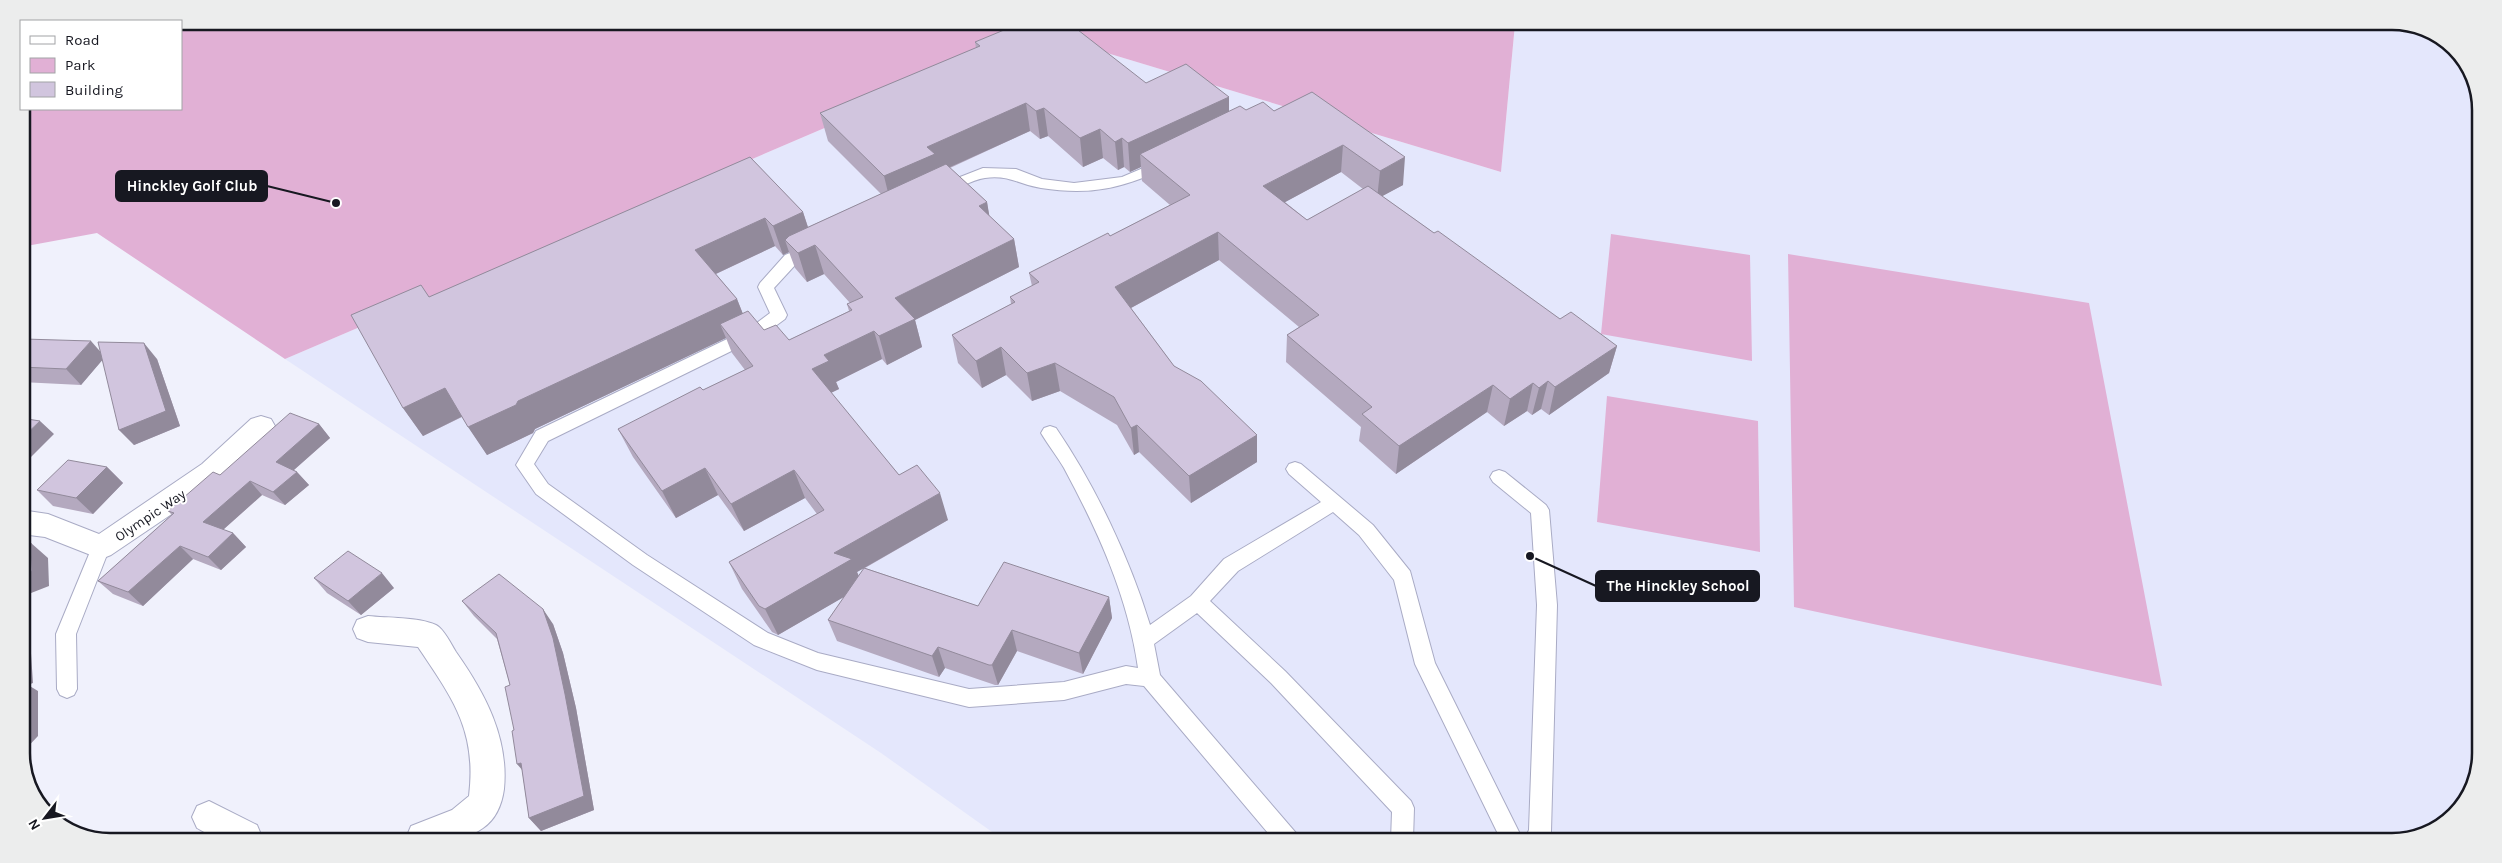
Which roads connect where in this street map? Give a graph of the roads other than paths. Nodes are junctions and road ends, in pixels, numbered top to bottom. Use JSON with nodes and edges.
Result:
{"nodes":[{"id":1,"x":1178,"y":157,"type":"edge"},
{"id":2,"x":926,"y":196,"type":"edge"},
{"id":3,"x":827,"y":242,"type":"edge"},
{"id":4,"x":261,"y":426,"type":"dead end"},
{"id":5,"x":1050,"y":433,"type":"dead end"},
{"id":6,"x":1295,"y":470,"type":"dead end"},
{"id":7,"x":1499,"y":476,"type":"dead end"},
{"id":8,"x":1333,"y":503,"type":"junction"},
{"id":9,"x":30,"y":523,"type":"edge"},
{"id":10,"x":101,"y":547,"type":"junction"},
{"id":11,"x":1198,"y":602,"type":"junction"},
{"id":12,"x":368,"y":629,"type":"dead end"},
{"id":13,"x":1144,"y":640,"type":"junction"},
{"id":14,"x":1150,"y":678,"type":"junction"},
{"id":15,"x":67,"y":689,"type":"dead end"},
{"id":16,"x":209,"y":818,"type":"dead end"},
{"id":17,"x":236,"y":833,"type":"edge"},
{"id":18,"x":436,"y":833,"type":"edge"},
{"id":19,"x":1282,"y":833,"type":"edge"},
{"id":20,"x":1402,"y":833,"type":"edge"},
{"id":21,"x":1509,"y":833,"type":"edge"},
{"id":22,"x":1539,"y":833,"type":"edge"}],
"edges":[{"from":1,"to":2,"type":"lane"},
{"from":3,"to":14,"type":"lane"},
{"from":4,"to":10,"type":"street","name":"Olympic Way"},
{"from":5,"to":13,"type":"lane"},
{"from":6,"to":8,"type":"lane"},
{"from":7,"to":22,"type":"lane"},
{"from":8,"to":11,"type":"lane"},
{"from":8,"to":21,"type":"lane"},
{"from":9,"to":10,"type":"street","name":"Olympic Way"},
{"from":10,"to":15,"type":"lane"},
{"from":11,"to":13,"type":"lane"},
{"from":11,"to":20,"type":"lane"},
{"from":12,"to":18,"type":"street"},
{"from":13,"to":14,"type":"lane"},
{"from":14,"to":19,"type":"lane"},
{"from":16,"to":17,"type":"street"}]}
